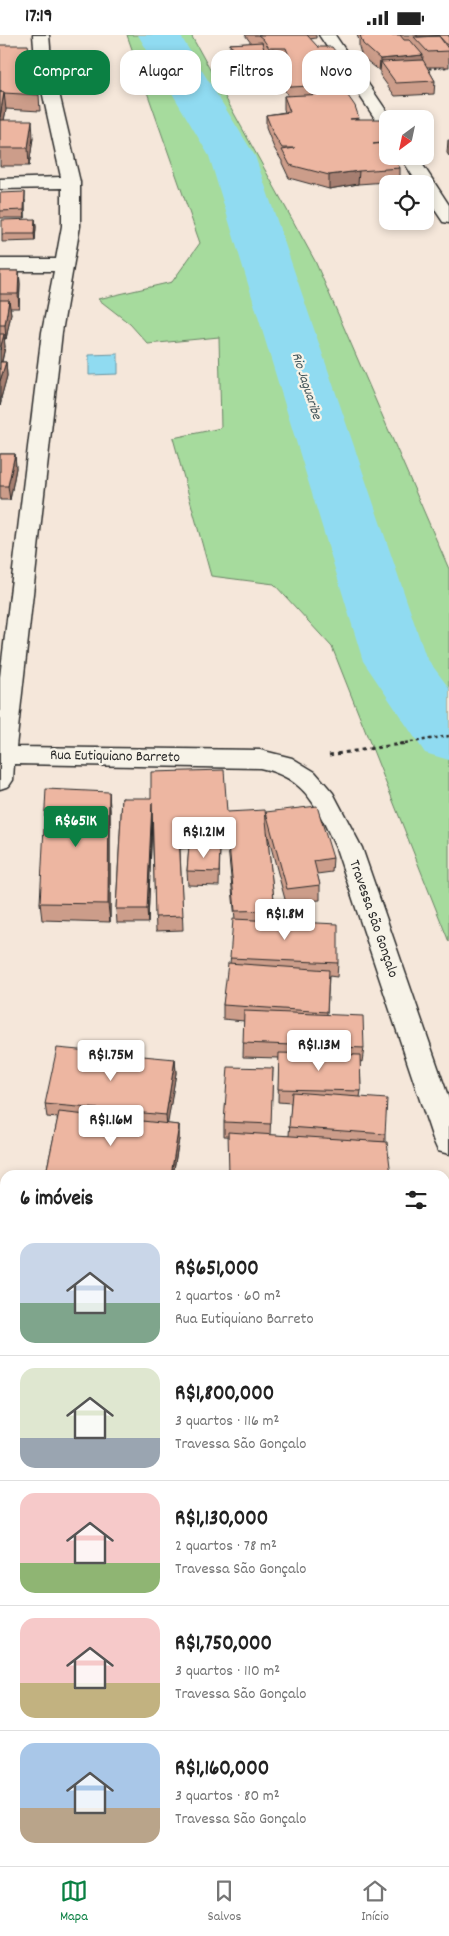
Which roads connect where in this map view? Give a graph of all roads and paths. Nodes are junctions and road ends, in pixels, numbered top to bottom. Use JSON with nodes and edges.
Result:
{"nodes":[{"id":1,"x":41,"y":35,"type":"edge"},
{"id":2,"x":327,"y":35,"type":"edge"},
{"id":3,"x":449,"y":67,"type":"edge"},
{"id":4,"x":420,"y":70,"type":"edge"},
{"id":5,"x":379,"y":112,"type":"edge"},
{"id":6,"x":414,"y":165,"type":"edge"},
{"id":7,"x":70,"y":182,"type":"junction"},
{"id":8,"x":0,"y":184,"type":"edge"},
{"id":9,"x":449,"y":218,"type":"edge"},
{"id":10,"x":0,"y":265,"type":"edge"},
{"id":11,"x":65,"y":265,"type":"junction"},
{"id":12,"x":449,"y":736,"type":"edge"},
{"id":13,"x":361,"y":749,"type":"dead end"},
{"id":14,"x":1,"y":755,"type":"edge"},
{"id":15,"x":231,"y":759,"type":"joint"},
{"id":16,"x":0,"y":780,"type":"edge"},
{"id":17,"x":449,"y":1142,"type":"edge"}],
"edges":[{"from":1,"to":7,"type":"street"},
{"from":2,"to":5,"type":"street"},
{"from":3,"to":4,"type":"path"},
{"from":6,"to":9,"type":"street"},
{"from":7,"to":8,"type":"street"},
{"from":7,"to":11,"type":"street"},
{"from":10,"to":11,"type":"street"},
{"from":11,"to":14,"type":"street"},
{"from":12,"to":13,"type":"path"},
{"from":14,"to":15,"type":"street","name":"Rua Eutiquiano Barreto"},
{"from":14,"to":16,"type":"street"},
{"from":15,"to":17,"type":"street","name":"Travessa São Gonçalo"}]}
